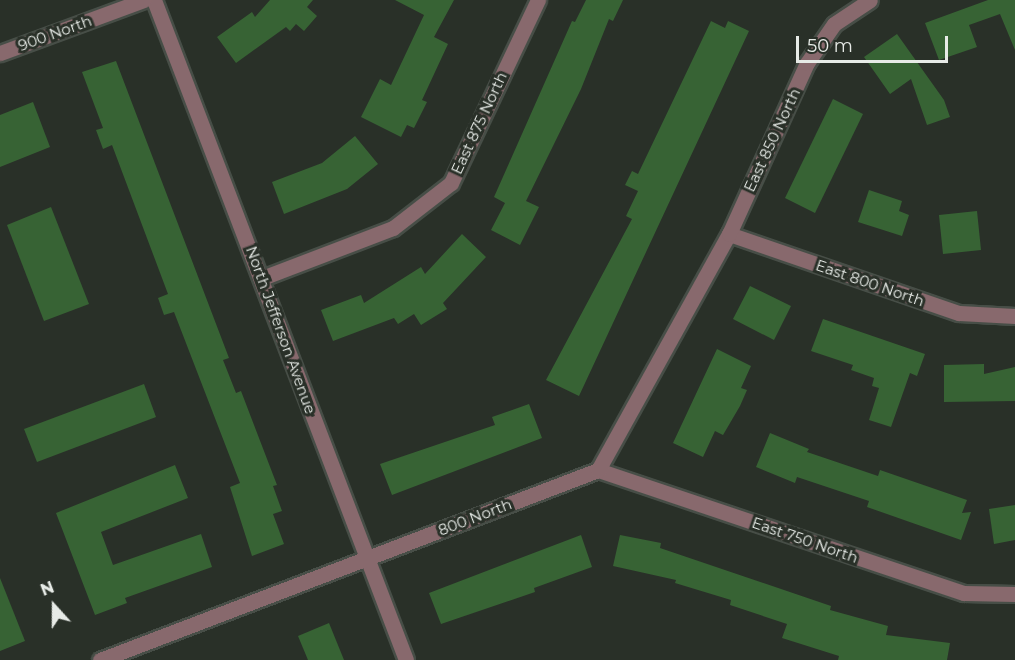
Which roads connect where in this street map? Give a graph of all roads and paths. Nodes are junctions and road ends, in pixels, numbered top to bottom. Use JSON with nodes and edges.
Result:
{"nodes":[{"id":1,"x":144,"y":0,"type":"edge"},
{"id":2,"x":154,"y":0,"type":"edge"},
{"id":3,"x":538,"y":0,"type":"edge"},
{"id":4,"x":870,"y":0,"type":"edge"},
{"id":5,"x":0,"y":53,"type":"edge"},
{"id":6,"x":729,"y":234,"type":"junction"},
{"id":7,"x":262,"y":278,"type":"junction"},
{"id":8,"x":1015,"y":315,"type":"edge"},
{"id":9,"x":598,"y":470,"type":"junction"},
{"id":10,"x":365,"y":559,"type":"junction"},
{"id":11,"x":1015,"y":594,"type":"edge"},
{"id":12,"x":100,"y":660,"type":"edge"},
{"id":13,"x":406,"y":660,"type":"edge"}],
"edges":[{"from":1,"to":5,"type":"street","name":"900 North"},
{"from":2,"to":7,"type":"street","name":"North Jefferson Avenue"},
{"from":3,"to":7,"type":"street","name":"East 875 North"},
{"from":4,"to":6,"type":"street","name":"East 850 North"},
{"from":6,"to":8,"type":"street","name":"East 800 North"},
{"from":6,"to":9,"type":"street"},
{"from":7,"to":10,"type":"street","name":"North Jefferson Avenue"},
{"from":9,"to":10,"type":"street","name":"800 North"},
{"from":9,"to":11,"type":"street","name":"East 750 North"},
{"from":10,"to":12,"type":"street","name":"800 North"},
{"from":10,"to":13,"type":"street","name":"North Jefferson Avenue"}]}
